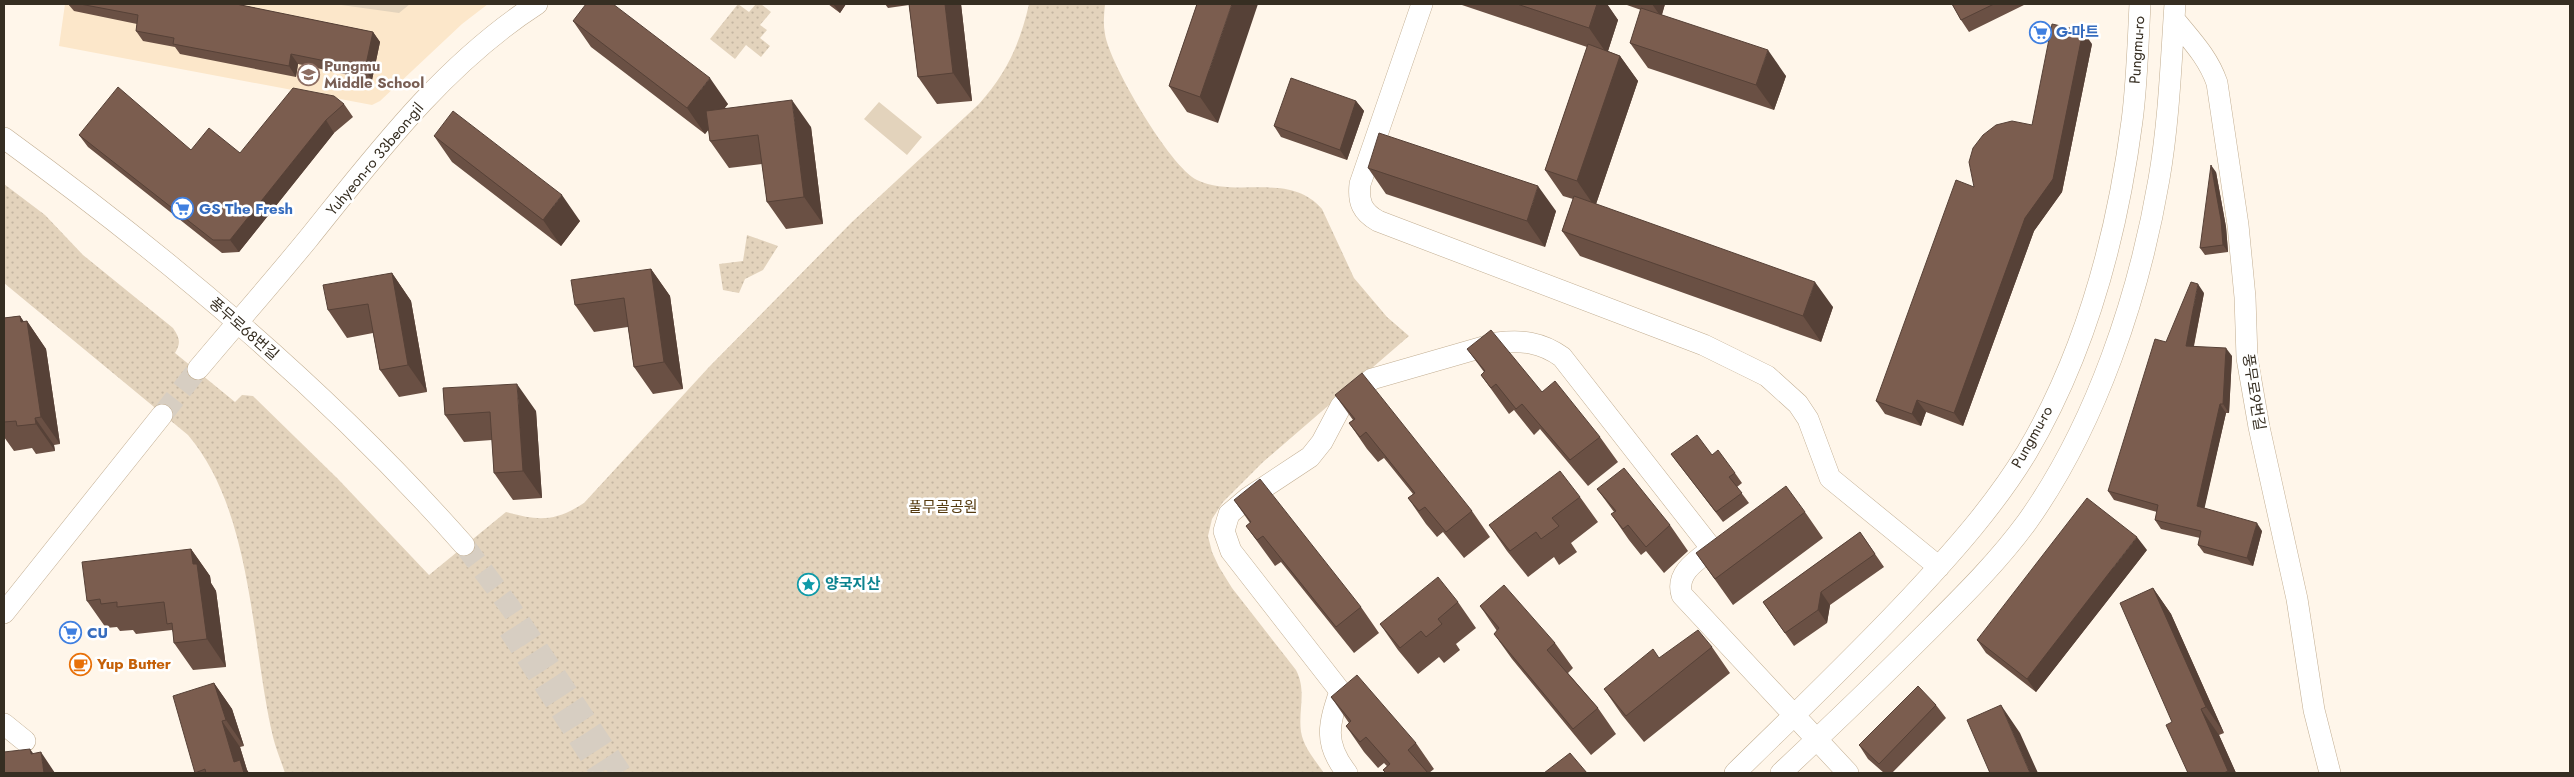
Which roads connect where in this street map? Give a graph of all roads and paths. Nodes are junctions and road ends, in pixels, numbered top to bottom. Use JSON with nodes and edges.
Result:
{"nodes":[{"id":1,"x":537,"y":4,"type":"edge"},
{"id":2,"x":1422,"y":4,"type":"edge"},
{"id":3,"x":2140,"y":4,"type":"edge"},
{"id":4,"x":2174,"y":12,"type":"edge"},
{"id":5,"x":4,"y":138,"type":"edge"},
{"id":6,"x":4,"y":152,"type":"edge"},
{"id":7,"x":233,"y":327,"type":"junction"},
{"id":8,"x":194,"y":367,"type":"tunnel mouth"},
{"id":9,"x":458,"y":549,"type":"tunnel mouth"},
{"id":10,"x":1939,"y":567,"type":"junction"},
{"id":11,"x":4,"y":595,"type":"edge"},
{"id":12,"x":4,"y":613,"type":"edge"},
{"id":13,"x":1793,"y":716,"type":"junction"},
{"id":14,"x":4,"y":724,"type":"edge"},
{"id":15,"x":1816,"y":740,"type":"junction"},
{"id":16,"x":25,"y":741,"type":"dead end"},
{"id":17,"x":1347,"y":773,"type":"edge"},
{"id":18,"x":1735,"y":773,"type":"edge"},
{"id":19,"x":1781,"y":773,"type":"edge"},
{"id":20,"x":1848,"y":773,"type":"edge"},
{"id":21,"x":2330,"y":773,"type":"edge"}],
"edges":[{"from":1,"to":7,"type":"street","name":"Yuhyeon-ro 33beon-gil"},
{"from":2,"to":10,"type":"street"},
{"from":3,"to":10,"type":"street","name":"Pungmu-ro"},
{"from":4,"to":15,"type":"street"},
{"from":4,"to":21,"type":"street","name":"풍무로9번길"},
{"from":5,"to":7,"type":"street","name":"풍무로68번길"},
{"from":6,"to":7,"type":"street","name":"풍무로68번길"},
{"from":7,"to":8,"type":"street","name":"Yuhyeon-ro 33beon-gil"},
{"from":7,"to":9,"type":"street","name":"풍무로68번길"},
{"from":10,"to":13,"type":"street","name":"Pungmu-ro"},
{"from":11,"to":12,"type":"street"},
{"from":13,"to":15,"type":"street"},
{"from":13,"to":17,"type":"street"},
{"from":13,"to":18,"type":"street","name":"Pungmu-ro"},
{"from":14,"to":16,"type":"street"},
{"from":15,"to":19,"type":"street"},
{"from":15,"to":20,"type":"street"}]}
